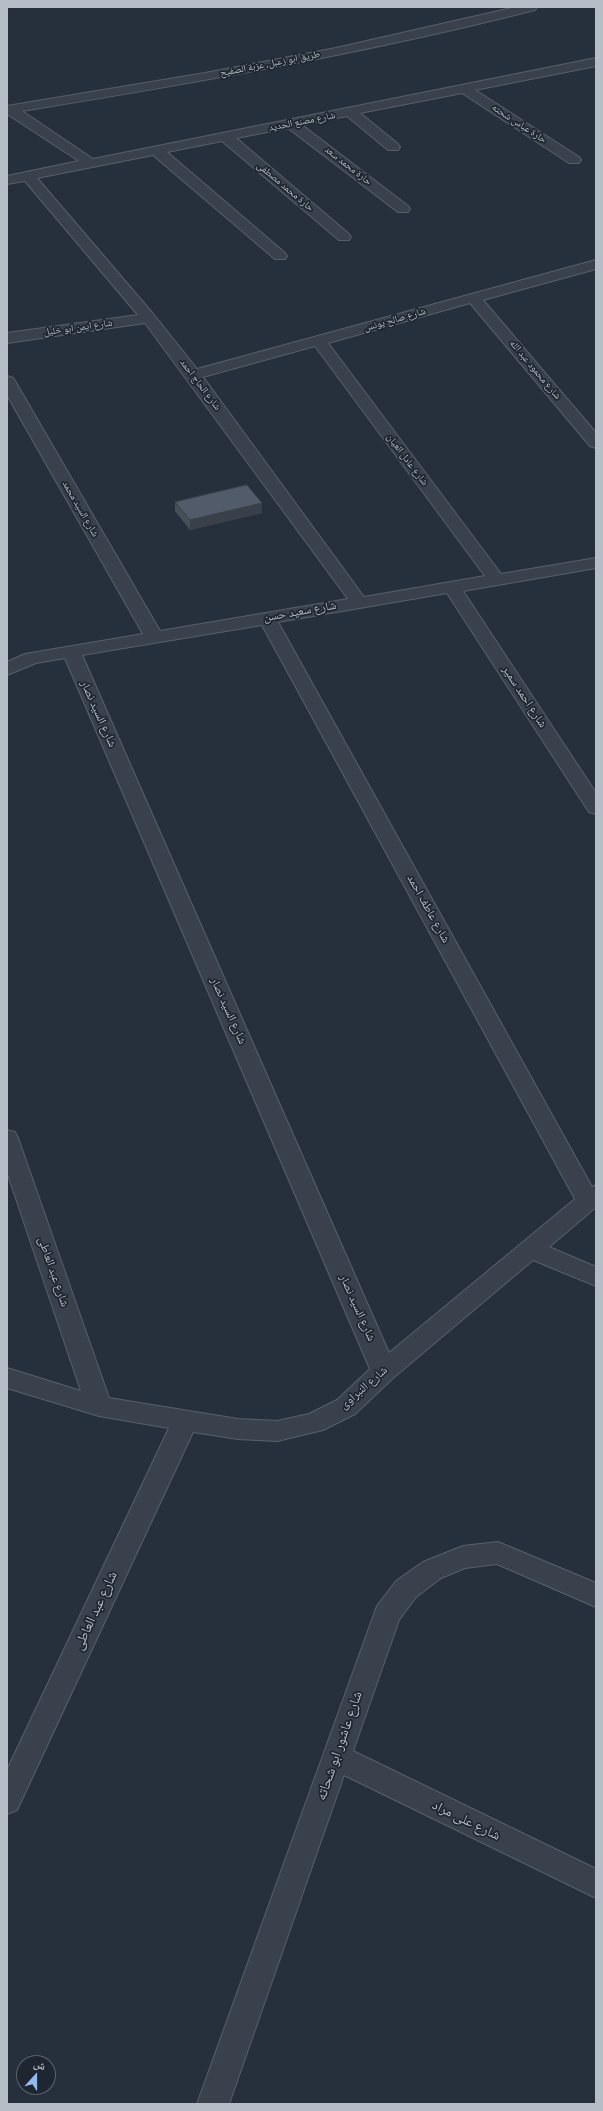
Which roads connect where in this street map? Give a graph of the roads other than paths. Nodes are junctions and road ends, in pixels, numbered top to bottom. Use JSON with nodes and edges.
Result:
{"nodes":[{"id":1,"x":531,"y":7,"type":"edge"},
{"id":2,"x":596,"y":62,"type":"edge"},
{"id":3,"x":576,"y":66,"type":"junction"},
{"id":4,"x":596,"y":75,"type":"edge"},
{"id":5,"x":464,"y":89,"type":"junction"},
{"id":6,"x":9,"y":110,"type":"edge"},
{"id":7,"x":350,"y":112,"type":"junction"},
{"id":8,"x":292,"y":124,"type":"junction"},
{"id":9,"x":226,"y":137,"type":"junction"},
{"id":10,"x":393,"y":147,"type":"dead end"},
{"id":11,"x":157,"y":151,"type":"junction"},
{"id":12,"x":574,"y":160,"type":"dead end"},
{"id":13,"x":92,"y":164,"type":"junction"},
{"id":14,"x":28,"y":176,"type":"junction"},
{"id":15,"x":7,"y":180,"type":"edge"},
{"id":16,"x":403,"y":209,"type":"dead end"},
{"id":17,"x":344,"y":236,"type":"dead end"},
{"id":18,"x":280,"y":256,"type":"dead end"},
{"id":19,"x":596,"y":264,"type":"edge"},
{"id":20,"x":474,"y":298,"type":"junction"},
{"id":21,"x":149,"y":318,"type":"junction"},
{"id":22,"x":7,"y":338,"type":"edge"},
{"id":23,"x":319,"y":341,"type":"junction"},
{"id":24,"x":193,"y":375,"type":"junction"},
{"id":25,"x":7,"y":381,"type":"edge"},
{"id":26,"x":596,"y":443,"type":"edge"},
{"id":27,"x":596,"y":563,"type":"edge"},
{"id":28,"x":496,"y":579,"type":"junction"},
{"id":29,"x":452,"y":587,"type":"junction"},
{"id":30,"x":360,"y":602,"type":"junction"},
{"id":31,"x":267,"y":618,"type":"junction"},
{"id":32,"x":154,"y":637,"type":"junction"},
{"id":33,"x":71,"y":651,"type":"junction"},
{"id":34,"x":7,"y":669,"type":"edge"},
{"id":35,"x":596,"y":808,"type":"edge"},
{"id":36,"x":7,"y":1138,"type":"edge"},
{"id":37,"x":592,"y":1197,"type":"edge"},
{"id":38,"x":530,"y":1249,"type":"junction"},
{"id":39,"x":596,"y":1277,"type":"edge"},
{"id":40,"x":384,"y":1371,"type":"junction"},
{"id":41,"x":7,"y":1378,"type":"edge"},
{"id":42,"x":99,"y":1406,"type":"junction"},
{"id":43,"x":185,"y":1421,"type":"junction"},
{"id":44,"x":596,"y":1595,"type":"edge"},
{"id":45,"x":336,"y":1757,"type":"junction"},
{"id":46,"x":7,"y":1801,"type":"edge"},
{"id":47,"x":596,"y":1884,"type":"edge"},
{"id":48,"x":214,"y":2104,"type":"edge"}],
"edges":[{"from":1,"to":6,"type":"street","name":"طريق ابو زعبل, عزبة الصفيح"},
{"from":2,"to":3,"type":"street","name":"شارع مصنع الحديد"},
{"from":3,"to":4,"type":"street"},
{"from":3,"to":5,"type":"street","name":"شارع مصنع الحديد"},
{"from":5,"to":7,"type":"street","name":"شارع مصنع الحديد"},
{"from":5,"to":12,"type":"street","name":"حارة عباس شحته"},
{"from":6,"to":13,"type":"street"},
{"from":7,"to":8,"type":"street","name":"شارع مصنع الحديد"},
{"from":7,"to":10,"type":"street"},
{"from":8,"to":9,"type":"street","name":"شارع مصنع الحديد"},
{"from":8,"to":16,"type":"street","name":"حارة محمد سعد"},
{"from":9,"to":11,"type":"street","name":"شارع مصنع الحديد"},
{"from":9,"to":17,"type":"street","name":"حارة محمد مصطفى"},
{"from":11,"to":13,"type":"street","name":"شارع مصنع الحديد"},
{"from":11,"to":18,"type":"street"},
{"from":13,"to":14,"type":"street","name":"شارع مصنع الحديد"},
{"from":14,"to":15,"type":"street","name":"شارع مصنع الحديد"},
{"from":14,"to":21,"type":"street","name":"شارع الحاج احمد"},
{"from":19,"to":20,"type":"street","name":"شارع صالح يونس"},
{"from":20,"to":23,"type":"street","name":"شارع صالح يونس"},
{"from":20,"to":26,"type":"street","name":"شارع محمود عبد الله"},
{"from":21,"to":22,"type":"street","name":"شارع ايمن ابو خليل"},
{"from":21,"to":24,"type":"street","name":"شارع الحاج احمد"},
{"from":23,"to":24,"type":"street","name":"شارع صالح يونس"},
{"from":23,"to":28,"type":"street","name":"شارع عادل العيان"},
{"from":24,"to":30,"type":"street","name":"شارع الحاج احمد"},
{"from":25,"to":32,"type":"street","name":"شارع السيد محمد"},
{"from":27,"to":28,"type":"street","name":"شارع سعيد حسن"},
{"from":28,"to":29,"type":"street","name":"شارع سعيد حسن"},
{"from":29,"to":30,"type":"street","name":"شارع سعيد حسن"},
{"from":29,"to":35,"type":"street","name":"شارع احمد سمير"},
{"from":30,"to":31,"type":"street","name":"شارع سعيد حسن"},
{"from":31,"to":32,"type":"street","name":"شارع سعيد حسن"},
{"from":31,"to":37,"type":"street","name":"شارع عاطف احمد"},
{"from":32,"to":33,"type":"street","name":"شارع سعيد حسن"},
{"from":33,"to":34,"type":"street","name":"شارع سعيد حسن"},
{"from":33,"to":40,"type":"street","name":"شارع السيد نصار"},
{"from":36,"to":42,"type":"street","name":"شارع عبد العاطى"},
{"from":37,"to":38,"type":"street","name":"شارع النبراوى"},
{"from":38,"to":39,"type":"street"},
{"from":38,"to":40,"type":"street","name":"شارع النبراوى"},
{"from":40,"to":43,"type":"street","name":"شارع النبراوى"},
{"from":41,"to":42,"type":"street","name":"شارع النبراوى"},
{"from":42,"to":43,"type":"street","name":"شارع النبراوى"},
{"from":43,"to":46,"type":"street","name":"شارع عبد العاطى"},
{"from":44,"to":45,"type":"street","name":"شارع عاشور ابو شحاته"},
{"from":45,"to":47,"type":"street","name":"شارع على مراد"},
{"from":45,"to":48,"type":"street","name":"شارع عاشور ابو شحاته"}]}
